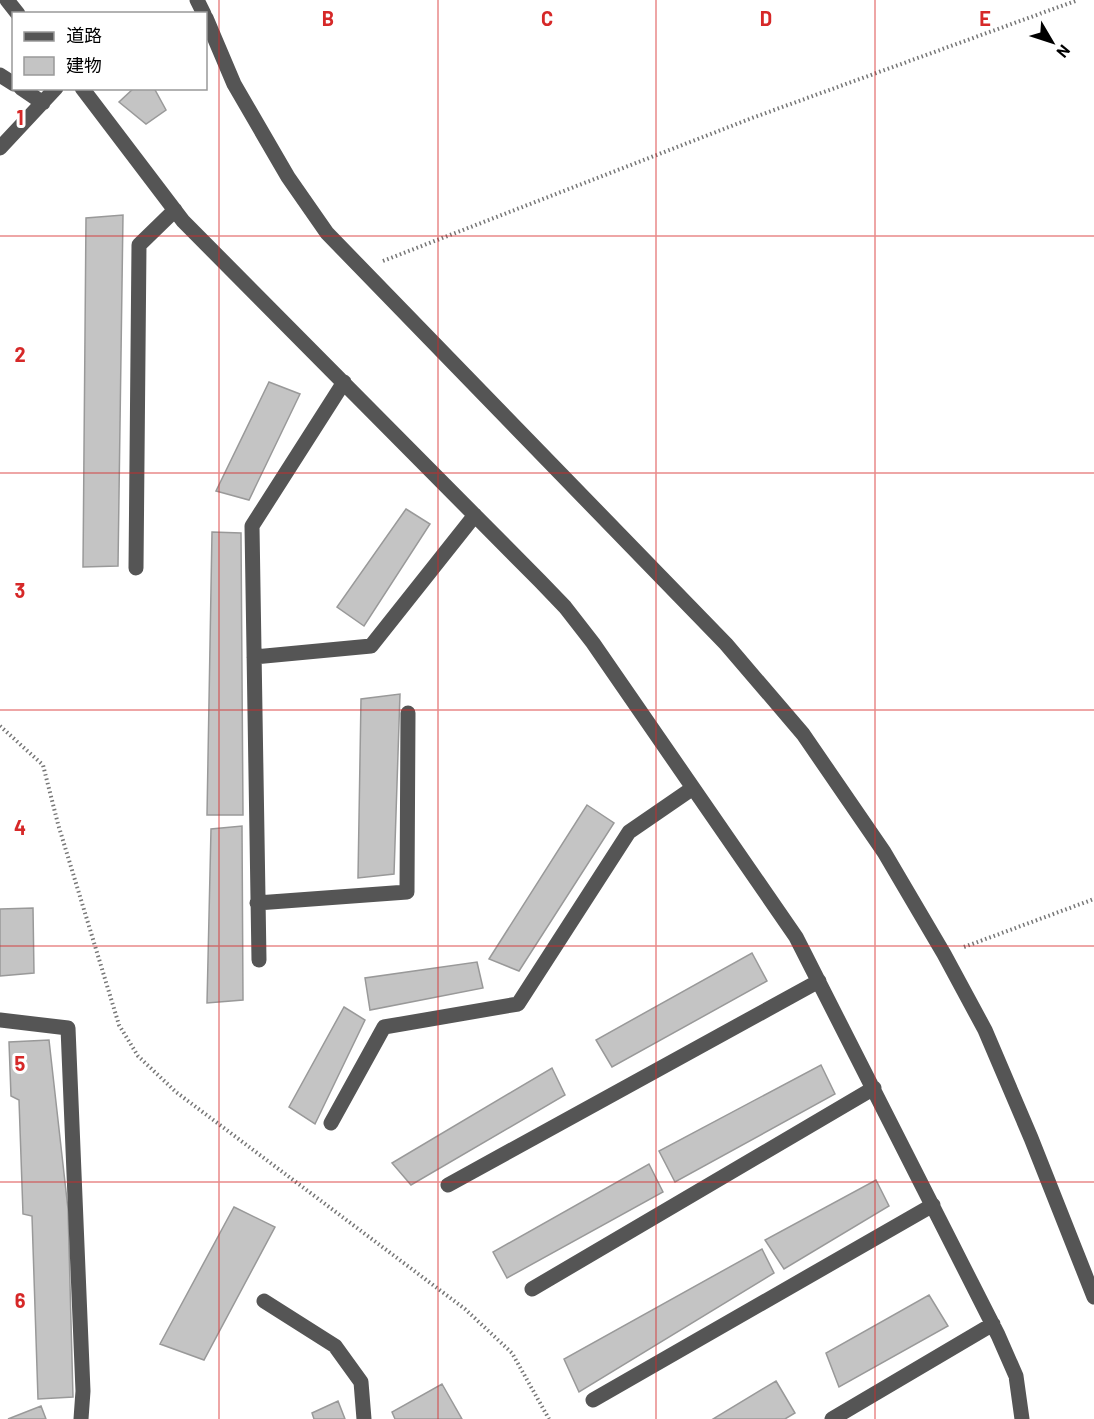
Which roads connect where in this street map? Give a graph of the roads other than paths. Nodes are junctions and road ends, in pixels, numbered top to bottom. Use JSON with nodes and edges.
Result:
{"nodes":[{"id":1,"x":7,"y":0,"type":"edge"},
{"id":2,"x":16,"y":12,"type":"edge"},
{"id":3,"x":207,"y":20,"type":"edge"},
{"id":4,"x":24,"y":90,"type":"edge"},
{"id":5,"x":54,"y":90,"type":"edge"},
{"id":6,"x":84,"y":90,"type":"edge"},
{"id":7,"x":43,"y":103,"type":"junction"},
{"id":8,"x":0,"y":148,"type":"edge"},
{"id":9,"x":175,"y":210,"type":"junction"},
{"id":10,"x":344,"y":382,"type":"junction"},
{"id":11,"x":475,"y":515,"type":"junction"},
{"id":12,"x":136,"y":568,"type":"dead end"},
{"id":13,"x":254,"y":657,"type":"junction"},
{"id":14,"x":408,"y":713,"type":"dead end"},
{"id":15,"x":693,"y":788,"type":"junction"},
{"id":16,"x":257,"y":903,"type":"junction"},
{"id":17,"x":259,"y":960,"type":"dead end"},
{"id":18,"x":819,"y":981,"type":"junction"},
{"id":19,"x":0,"y":1020,"type":"edge"},
{"id":20,"x":874,"y":1088,"type":"junction"},
{"id":21,"x":331,"y":1123,"type":"dead end"},
{"id":22,"x":448,"y":1185,"type":"dead end"},
{"id":23,"x":933,"y":1205,"type":"junction"},
{"id":24,"x":532,"y":1289,"type":"dead end"},
{"id":25,"x":1094,"y":1297,"type":"edge"},
{"id":26,"x":264,"y":1301,"type":"dead end"},
{"id":27,"x":993,"y":1324,"type":"junction"},
{"id":28,"x":593,"y":1400,"type":"dead end"},
{"id":29,"x":81,"y":1419,"type":"edge"},
{"id":30,"x":364,"y":1419,"type":"edge"},
{"id":31,"x":832,"y":1419,"type":"edge"},
{"id":32,"x":1022,"y":1419,"type":"edge"}],
"edges":[{"from":1,"to":2,"type":"street"},
{"from":3,"to":25,"type":"street"},
{"from":4,"to":7,"type":"street"},
{"from":5,"to":7,"type":"street"},
{"from":6,"to":9,"type":"street"},
{"from":7,"to":8,"type":"street"},
{"from":9,"to":10,"type":"street"},
{"from":9,"to":12,"type":"street"},
{"from":10,"to":11,"type":"street"},
{"from":10,"to":13,"type":"street"},
{"from":11,"to":13,"type":"street"},
{"from":11,"to":15,"type":"street"},
{"from":13,"to":16,"type":"street"},
{"from":14,"to":16,"type":"street"},
{"from":15,"to":18,"type":"street"},
{"from":15,"to":21,"type":"street"},
{"from":16,"to":17,"type":"street"},
{"from":18,"to":20,"type":"street"},
{"from":18,"to":22,"type":"street"},
{"from":19,"to":29,"type":"street"},
{"from":20,"to":23,"type":"street"},
{"from":20,"to":24,"type":"street"},
{"from":23,"to":27,"type":"street"},
{"from":23,"to":28,"type":"street"},
{"from":26,"to":30,"type":"street"},
{"from":27,"to":31,"type":"street"},
{"from":27,"to":32,"type":"street"}]}
